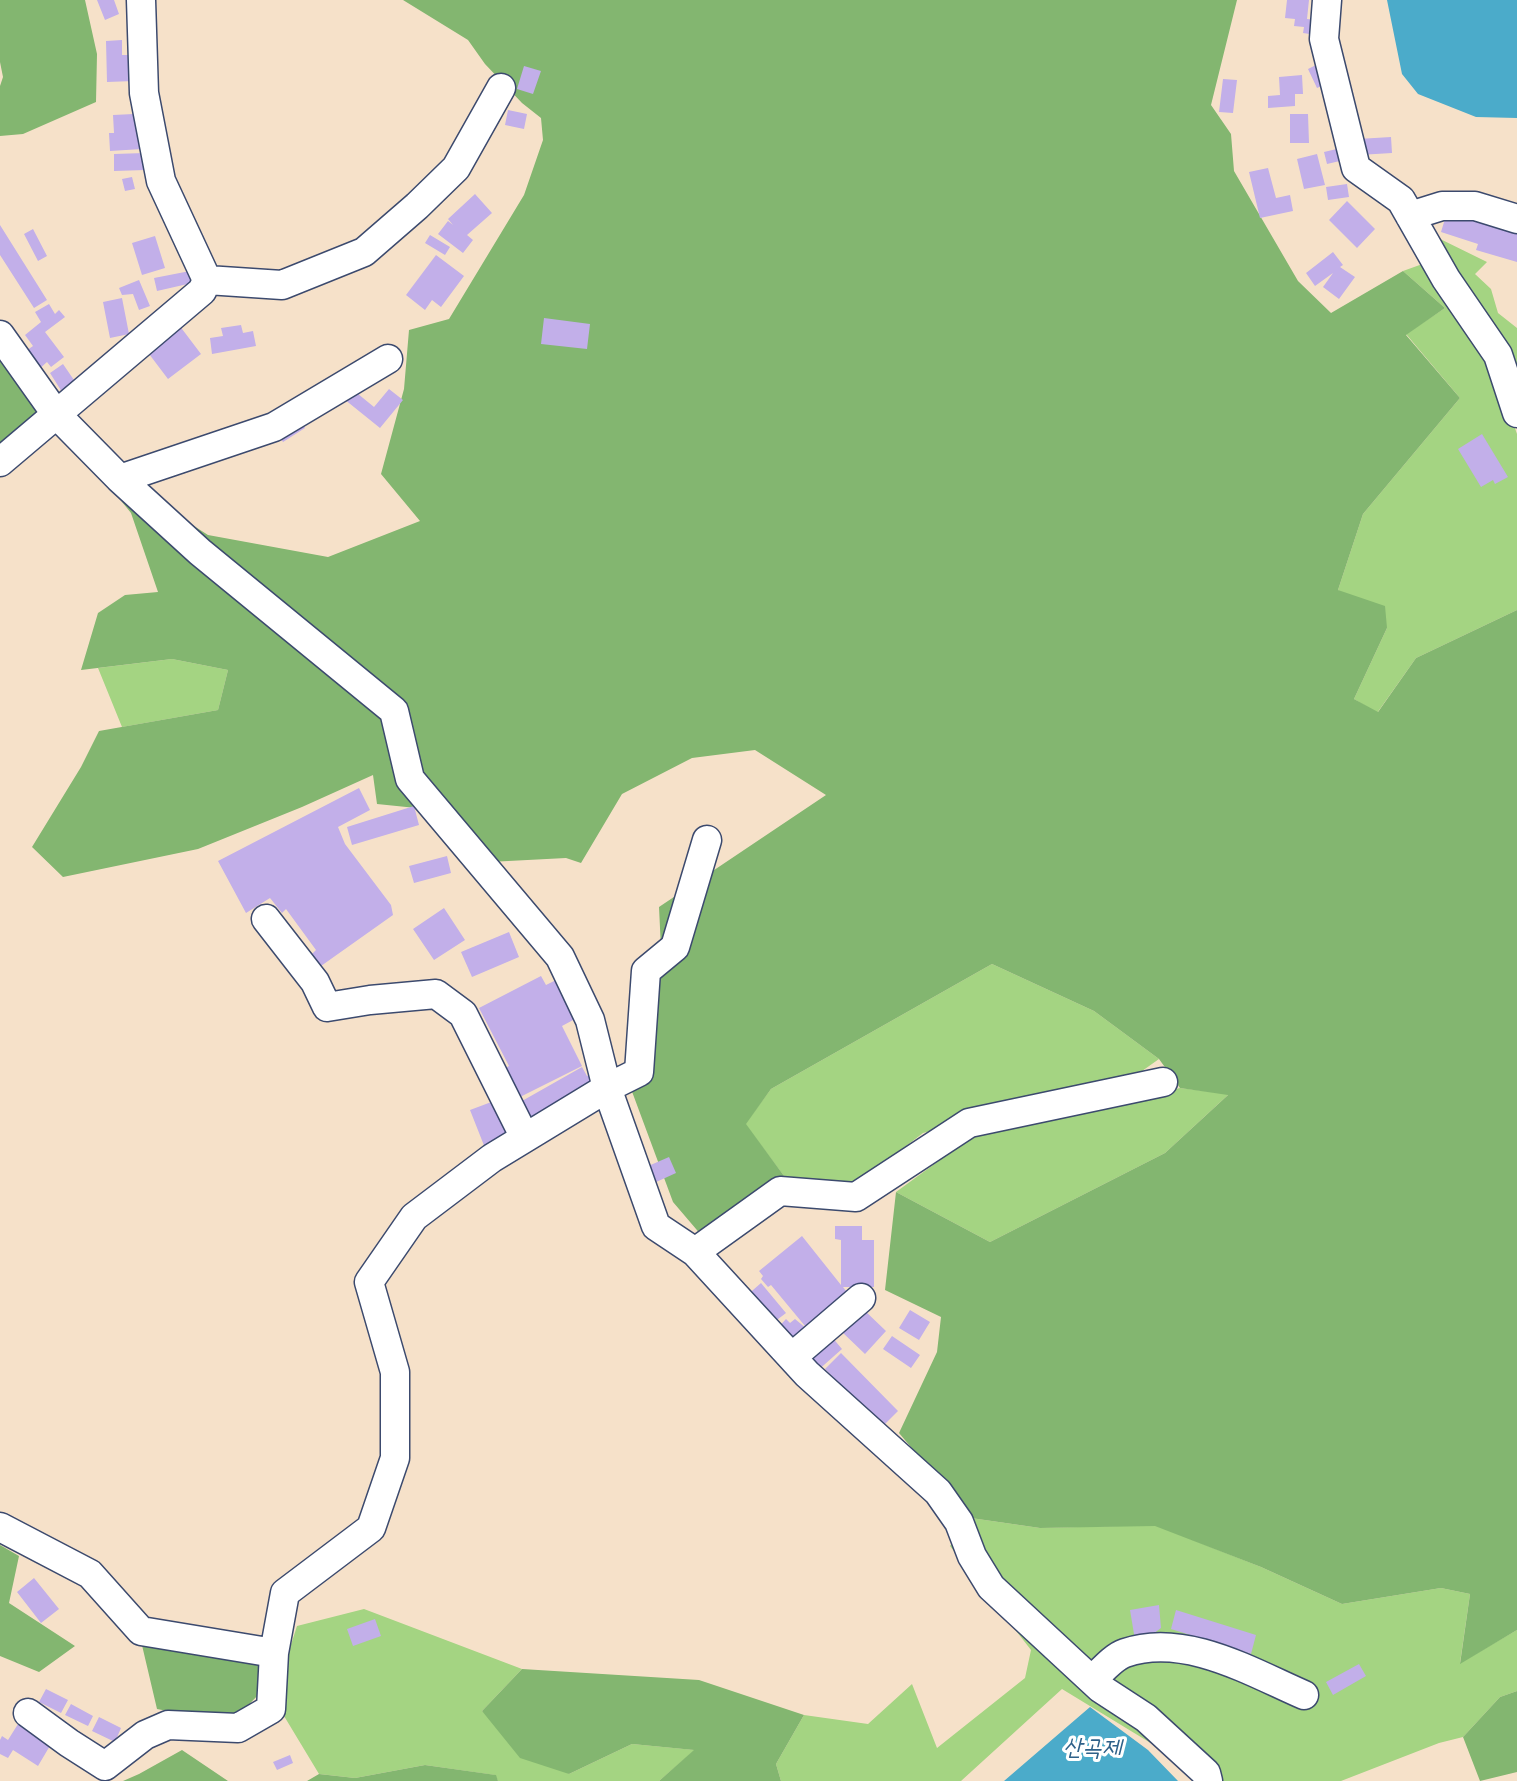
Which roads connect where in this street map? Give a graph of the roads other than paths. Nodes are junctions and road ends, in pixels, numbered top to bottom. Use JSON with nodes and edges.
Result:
{"nodes":[{"id":1,"x":141,"y":0,"type":"edge"},
{"id":2,"x":1327,"y":0,"type":"edge"},
{"id":3,"x":501,"y":88,"type":"dead end"},
{"id":4,"x":1410,"y":216,"type":"junction"},
{"id":5,"x":1517,"y":219,"type":"edge"},
{"id":6,"x":207,"y":280,"type":"junction"},
{"id":7,"x":0,"y":335,"type":"edge"},
{"id":8,"x":388,"y":359,"type":"dead end"},
{"id":9,"x":1517,"y":413,"type":"edge"},
{"id":10,"x":56,"y":414,"type":"junction"},
{"id":11,"x":0,"y":462,"type":"edge"},
{"id":12,"x":120,"y":479,"type":"junction"},
{"id":13,"x":707,"y":840,"type":"dead end"},
{"id":14,"x":266,"y":919,"type":"dead end"},
{"id":15,"x":1163,"y":1082,"type":"dead end"},
{"id":16,"x":607,"y":1088,"type":"junction"},
{"id":17,"x":525,"y":1138,"type":"junction"},
{"id":18,"x":695,"y":1252,"type":"junction"},
{"id":19,"x":861,"y":1298,"type":"dead end"},
{"id":20,"x":792,"y":1357,"type":"junction"},
{"id":21,"x":0,"y":1527,"type":"edge"},
{"id":22,"x":274,"y":1653,"type":"junction"},
{"id":23,"x":1092,"y":1680,"type":"junction"},
{"id":24,"x":1304,"y":1695,"type":"dead end"},
{"id":25,"x":28,"y":1713,"type":"dead end"},
{"id":26,"x":1208,"y":1781,"type":"edge"}],
"edges":[{"from":1,"to":6,"type":"street"},
{"from":2,"to":4,"type":"street"},
{"from":3,"to":6,"type":"street"},
{"from":4,"to":5,"type":"street"},
{"from":4,"to":9,"type":"street"},
{"from":6,"to":10,"type":"street"},
{"from":7,"to":10,"type":"street"},
{"from":8,"to":12,"type":"street"},
{"from":10,"to":11,"type":"street"},
{"from":10,"to":12,"type":"street"},
{"from":12,"to":16,"type":"street"},
{"from":13,"to":16,"type":"street"},
{"from":14,"to":17,"type":"street"},
{"from":15,"to":18,"type":"street"},
{"from":16,"to":17,"type":"street"},
{"from":16,"to":18,"type":"street"},
{"from":17,"to":22,"type":"street"},
{"from":18,"to":20,"type":"street"},
{"from":19,"to":20,"type":"street"},
{"from":20,"to":23,"type":"street"},
{"from":21,"to":22,"type":"street"},
{"from":22,"to":25,"type":"street"},
{"from":23,"to":24,"type":"street"},
{"from":23,"to":26,"type":"street"}]}
